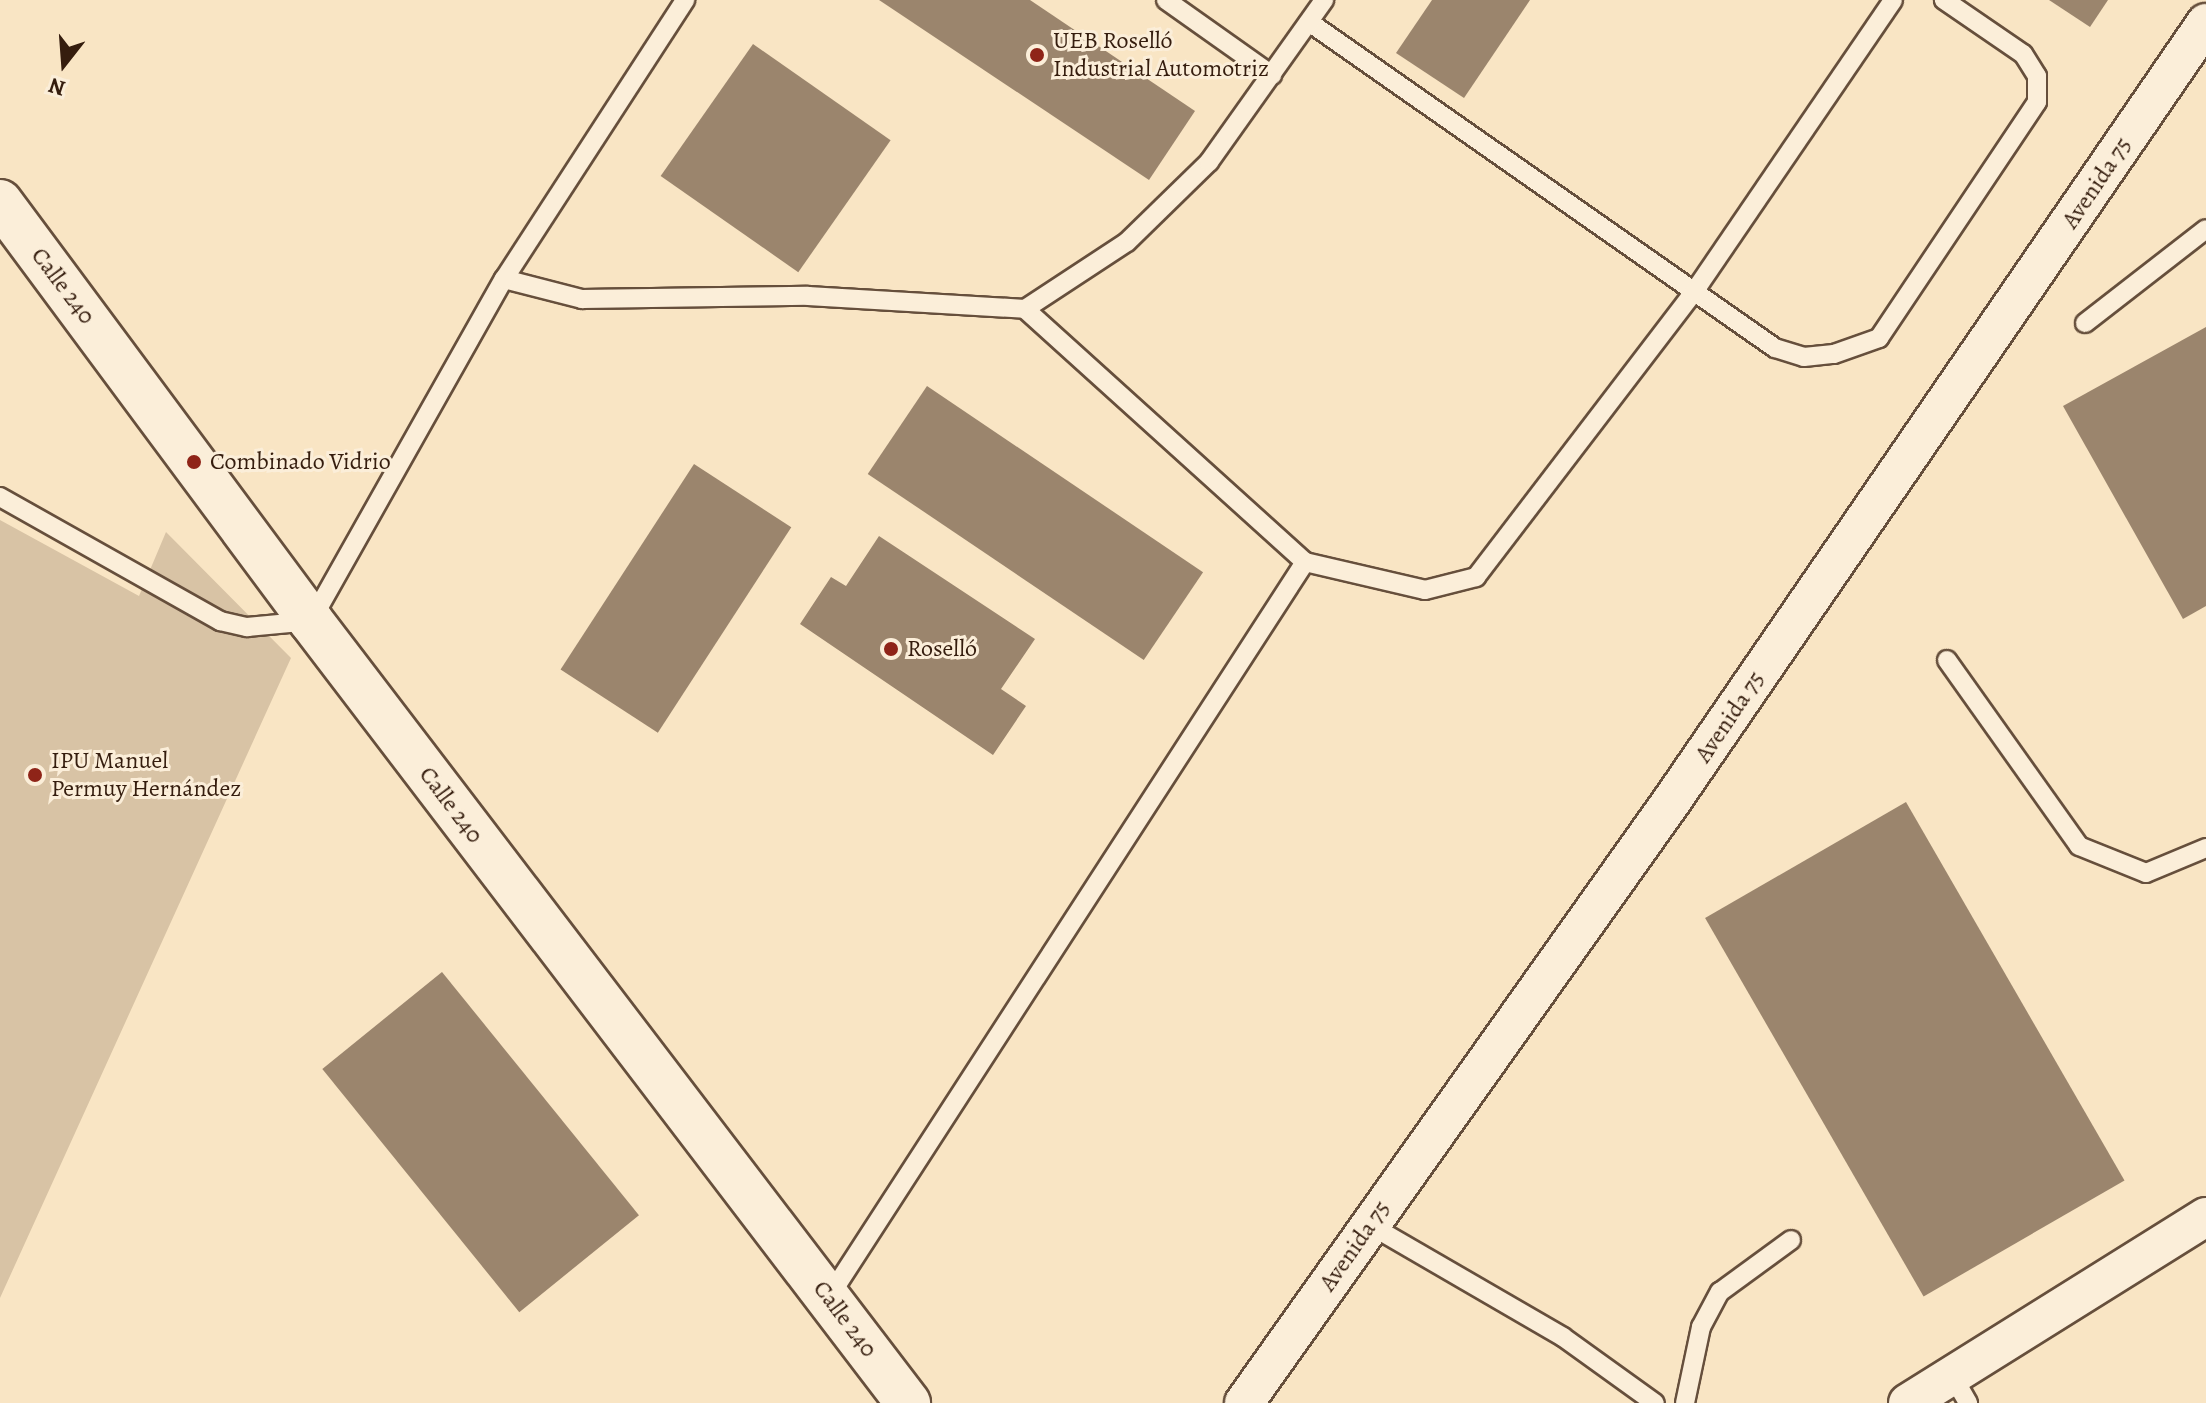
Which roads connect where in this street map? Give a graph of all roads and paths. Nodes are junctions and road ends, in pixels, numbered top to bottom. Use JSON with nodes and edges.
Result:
{"nodes":[{"id":1,"x":685,"y":0,"type":"edge"},
{"id":2,"x":1166,"y":0,"type":"edge"},
{"id":3,"x":1324,"y":0,"type":"edge"},
{"id":4,"x":1893,"y":0,"type":"edge"},
{"id":5,"x":1944,"y":0,"type":"edge"},
{"id":6,"x":1309,"y":22,"type":"junction"},
{"id":7,"x":2206,"y":23,"type":"edge"},
{"id":8,"x":1272,"y":75,"type":"junction"},
{"id":9,"x":0,"y":202,"type":"edge"},
{"id":10,"x":2206,"y":229,"type":"edge"},
{"id":11,"x":504,"y":279,"type":"junction"},
{"id":12,"x":1694,"y":292,"type":"junction"},
{"id":13,"x":1025,"y":309,"type":"junction"},
{"id":14,"x":2085,"y":323,"type":"dead end"},
{"id":15,"x":0,"y":497,"type":"edge"},
{"id":16,"x":1305,"y":562,"type":"junction"},
{"id":17,"x":311,"y":621,"type":"junction"},
{"id":18,"x":1947,"y":660,"type":"dead end"},
{"id":19,"x":2206,"y":848,"type":"edge"},
{"id":20,"x":2206,"y":1217,"type":"edge"},
{"id":21,"x":1370,"y":1225,"type":"junction"},
{"id":22,"x":1791,"y":1240,"type":"dead end"},
{"id":23,"x":829,"y":1297,"type":"junction"},
{"id":24,"x":1960,"y":1389,"type":"edge"},
{"id":25,"x":908,"y":1403,"type":"edge"},
{"id":26,"x":1244,"y":1403,"type":"edge"},
{"id":27,"x":1655,"y":1403,"type":"edge"},
{"id":28,"x":1685,"y":1403,"type":"edge"},
{"id":29,"x":1908,"y":1403,"type":"edge"}],
"edges":[{"from":1,"to":11,"type":"lane"},
{"from":2,"to":8,"type":"lane"},
{"from":3,"to":6,"type":"lane"},
{"from":4,"to":12,"type":"lane"},
{"from":5,"to":12,"type":"lane"},
{"from":6,"to":8,"type":"lane"},
{"from":6,"to":12,"type":"lane"},
{"from":7,"to":21,"type":"street","name":"Avenida 75"},
{"from":8,"to":13,"type":"lane"},
{"from":9,"to":17,"type":"main road","name":"Calle 240"},
{"from":10,"to":14,"type":"lane"},
{"from":11,"to":13,"type":"lane"},
{"from":11,"to":17,"type":"lane"},
{"from":12,"to":16,"type":"lane"},
{"from":13,"to":16,"type":"lane"},
{"from":15,"to":17,"type":"lane"},
{"from":16,"to":23,"type":"lane"},
{"from":17,"to":23,"type":"main road","name":"Calle 240"},
{"from":18,"to":19,"type":"lane"},
{"from":20,"to":24,"type":"street"},
{"from":21,"to":26,"type":"street","name":"Avenida 75"},
{"from":21,"to":27,"type":"lane"},
{"from":22,"to":28,"type":"lane"},
{"from":23,"to":25,"type":"main road","name":"Calle 240"},
{"from":24,"to":29,"type":"street"}]}
